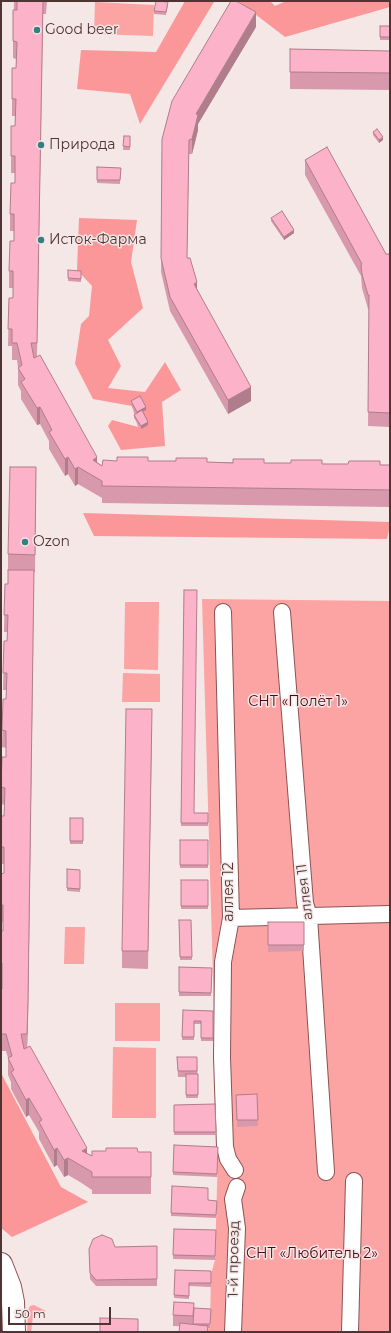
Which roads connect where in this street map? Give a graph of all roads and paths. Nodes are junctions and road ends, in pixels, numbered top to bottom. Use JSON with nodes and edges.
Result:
{"nodes":[{"id":1,"x":223,"y":612,"type":"dead end"},
{"id":2,"x":282,"y":612,"type":"dead end"},
{"id":3,"x":390,"y":914,"type":"edge"},
{"id":4,"x":309,"y":916,"type":"junction"},
{"id":5,"x":231,"y":918,"type":"junction"},
{"id":6,"x":235,"y":1170,"type":"dead end"},
{"id":7,"x":326,"y":1172,"type":"dead end"},
{"id":8,"x":354,"y":1182,"type":"dead end"},
{"id":9,"x":237,"y":1187,"type":"dead end"},
{"id":10,"x":1,"y":1264,"type":"edge"},
{"id":11,"x":14,"y":1332,"type":"edge"},
{"id":12,"x":233,"y":1332,"type":"edge"},
{"id":13,"x":350,"y":1332,"type":"edge"}],
"edges":[{"from":1,"to":5,"type":"street","name":"аллея 12"},
{"from":2,"to":4,"type":"street","name":"аллея 11"},
{"from":3,"to":4,"type":"street"},
{"from":4,"to":5,"type":"street"},
{"from":4,"to":7,"type":"street","name":"аллея 11"},
{"from":5,"to":6,"type":"street","name":"аллея 12"},
{"from":8,"to":13,"type":"street"},
{"from":9,"to":12,"type":"street","name":"1-й проезд"},
{"from":10,"to":11,"type":"main road"}]}
